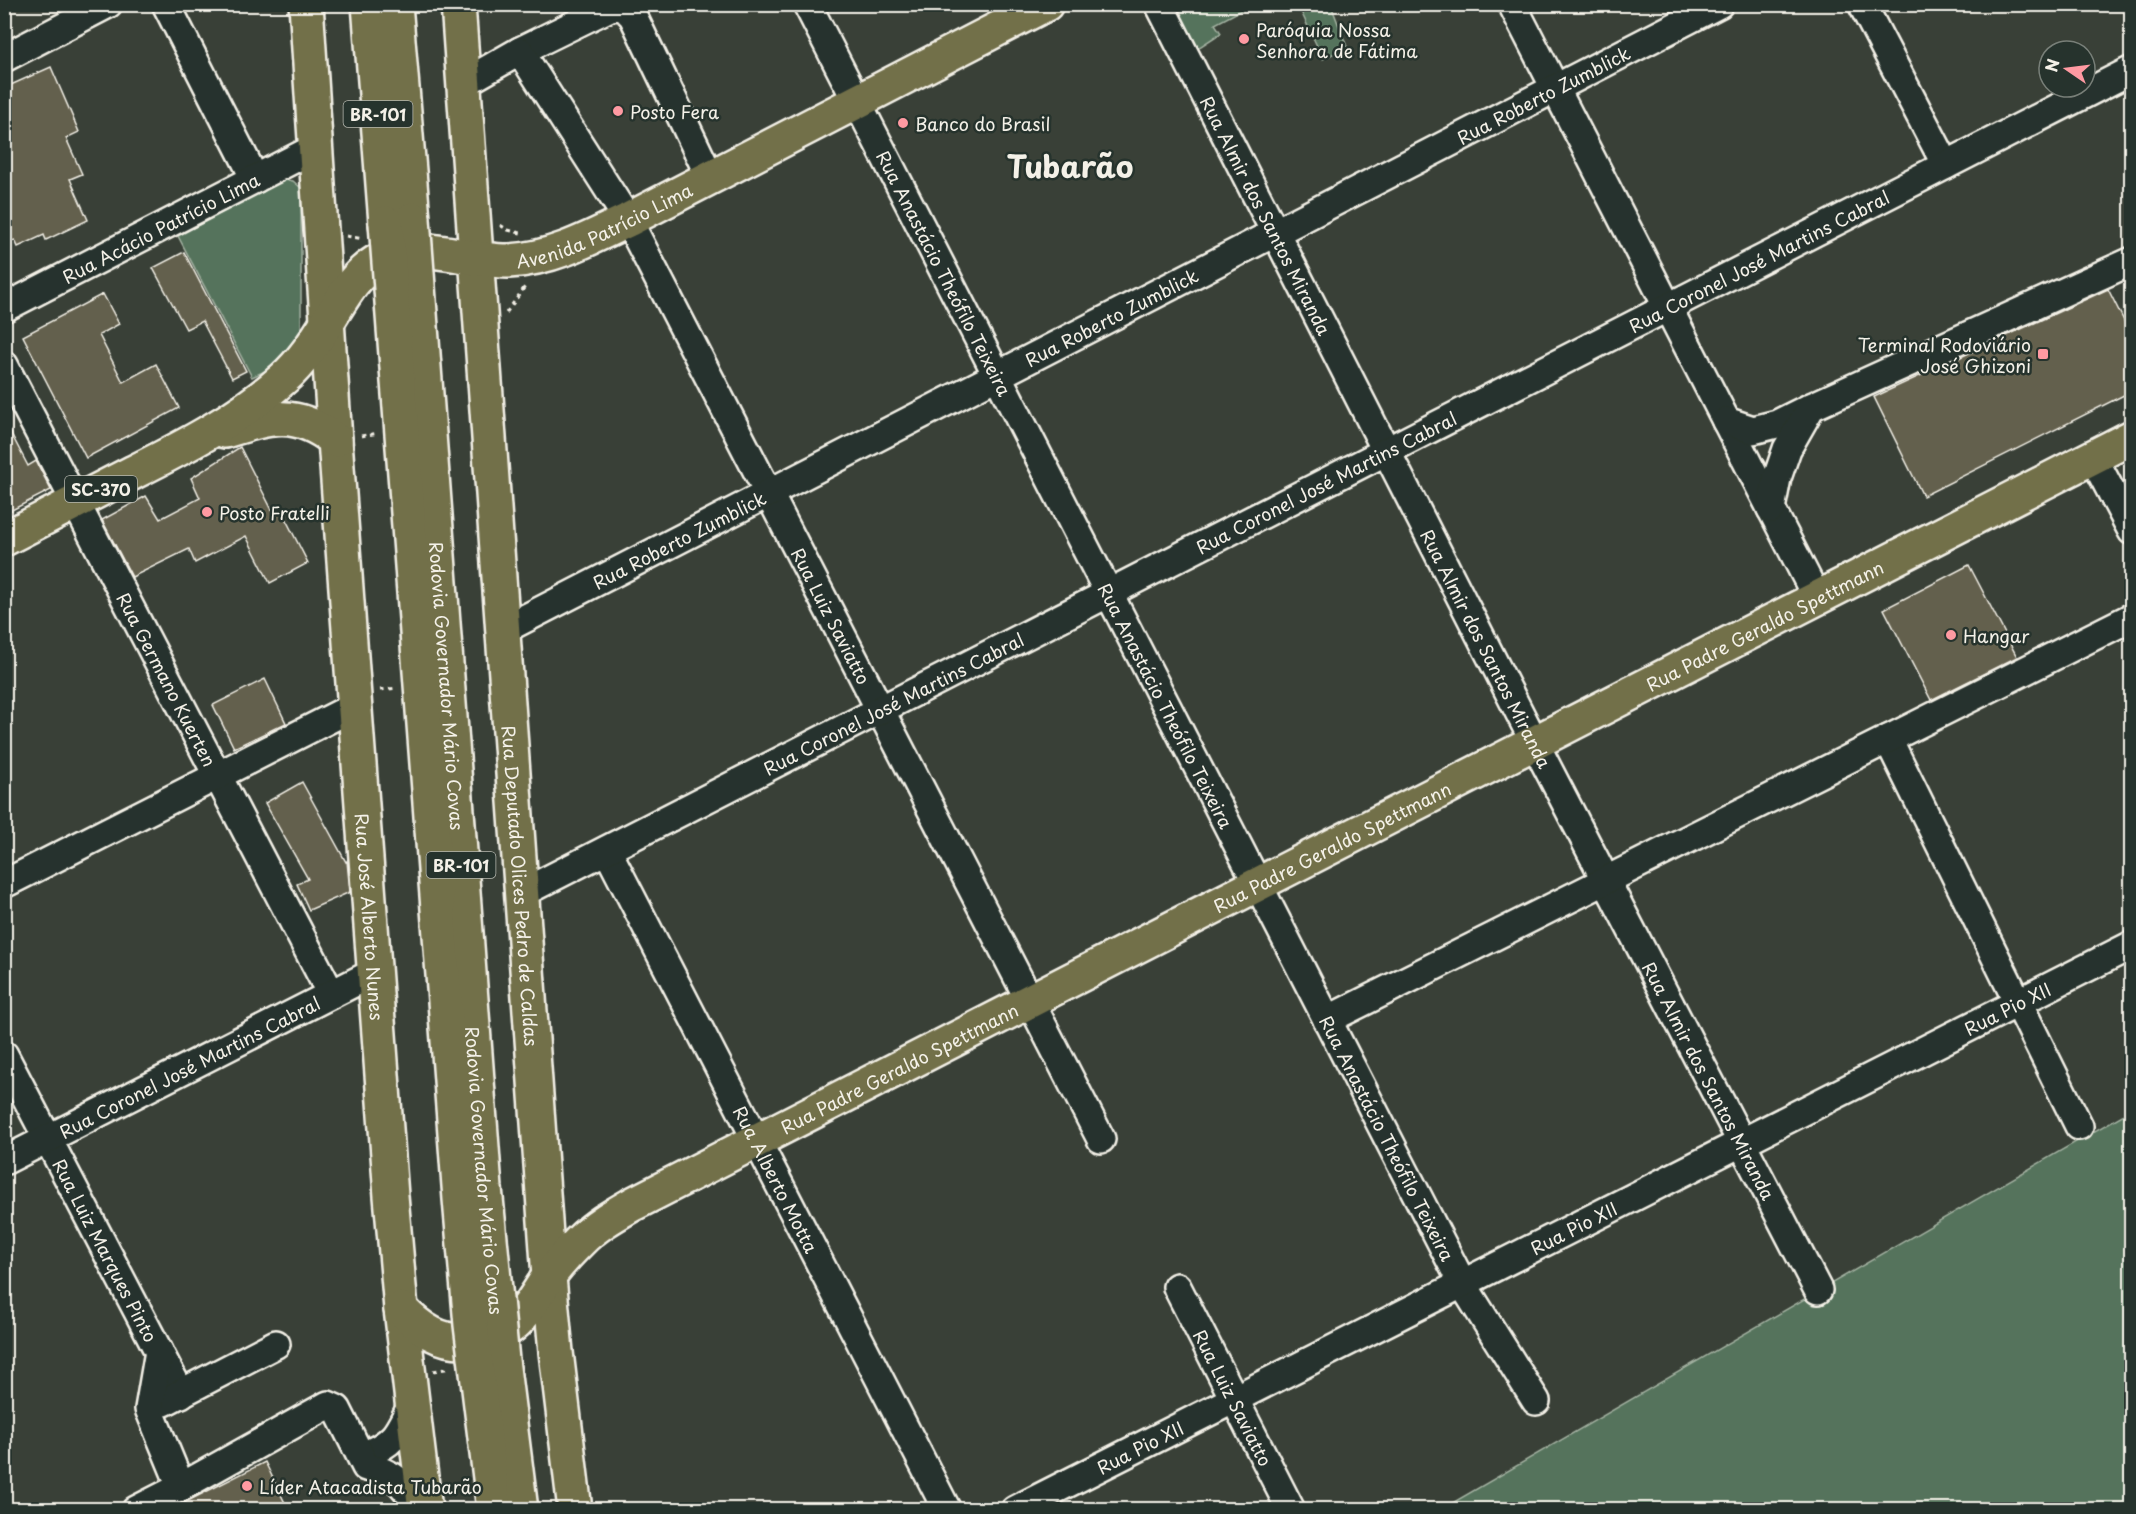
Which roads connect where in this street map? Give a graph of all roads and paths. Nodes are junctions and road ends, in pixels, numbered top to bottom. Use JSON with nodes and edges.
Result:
{"nodes":[{"id":1,"x":108,"y":4,"type":"edge"},
{"id":2,"x":166,"y":4,"type":"edge"},
{"id":3,"x":306,"y":4,"type":"edge"},
{"id":4,"x":369,"y":4,"type":"edge"},
{"id":5,"x":395,"y":4,"type":"edge"},
{"id":6,"x":458,"y":4,"type":"edge"},
{"id":7,"x":807,"y":4,"type":"edge"},
{"id":8,"x":1046,"y":4,"type":"edge"},
{"id":9,"x":1159,"y":4,"type":"edge"},
{"id":10,"x":1512,"y":4,"type":"edge"},
{"id":11,"x":1719,"y":4,"type":"edge"},
{"id":12,"x":1862,"y":4,"type":"edge"},
{"id":13,"x":520,"y":51,"type":"junction"},
{"id":14,"x":4,"y":58,"type":"edge"},
{"id":15,"x":2132,"y":70,"type":"edge"},
{"id":16,"x":464,"y":83,"type":"junction"},
{"id":17,"x":1555,"y":89,"type":"junction"},
{"id":18,"x":856,"y":102,"type":"junction"},
{"id":19,"x":317,"y":147,"type":"junction"},
{"id":20,"x":1946,"y":165,"type":"junction"},
{"id":21,"x":710,"y":177,"type":"junction"},
{"id":22,"x":255,"y":179,"type":"junction"},
{"id":23,"x":628,"y":220,"type":"junction"},
{"id":24,"x":399,"y":221,"type":"junction"},
{"id":25,"x":474,"y":223,"type":"junction"},
{"id":26,"x":1275,"y":233,"type":"junction"},
{"id":27,"x":553,"y":253,"type":"junction"},
{"id":28,"x":477,"y":259,"type":"junction"},
{"id":29,"x":2132,"y":261,"type":"edge"},
{"id":30,"x":527,"y":284,"type":"dead end"},
{"id":31,"x":4,"y":308,"type":"edge"},
{"id":32,"x":1668,"y":308,"type":"junction"},
{"id":33,"x":504,"y":316,"type":"dead end"},
{"id":34,"x":328,"y":321,"type":"junction"},
{"id":35,"x":4,"y":365,"type":"edge"},
{"id":36,"x":997,"y":376,"type":"junction"},
{"id":37,"x":1811,"y":407,"type":"junction"},
{"id":38,"x":1726,"y":421,"type":"junction"},
{"id":39,"x":2132,"y":437,"type":"edge"},
{"id":40,"x":197,"y":440,"type":"junction"},
{"id":41,"x":335,"y":441,"type":"junction"},
{"id":42,"x":1386,"y":451,"type":"junction"},
{"id":43,"x":2093,"y":457,"type":"junction"},
{"id":44,"x":769,"y":493,"type":"junction"},
{"id":45,"x":76,"y":502,"type":"junction"},
{"id":46,"x":1771,"y":509,"type":"junction"},
{"id":47,"x":2132,"y":531,"type":"edge"},
{"id":48,"x":4,"y":539,"type":"edge"},
{"id":49,"x":1109,"y":593,"type":"junction"},
{"id":50,"x":1817,"y":598,"type":"junction"},
{"id":51,"x":2132,"y":617,"type":"edge"},
{"id":52,"x":503,"y":630,"type":"junction"},
{"id":53,"x":355,"y":706,"type":"junction"},
{"id":54,"x":880,"y":710,"type":"junction"},
{"id":55,"x":1888,"y":739,"type":"junction"},
{"id":56,"x":1535,"y":742,"type":"junction"},
{"id":57,"x":217,"y":775,"type":"junction"},
{"id":58,"x":607,"y":850,"type":"junction"},
{"id":59,"x":1606,"y":880,"type":"junction"},
{"id":60,"x":4,"y":884,"type":"edge"},
{"id":61,"x":1257,"y":884,"type":"junction"},
{"id":62,"x":522,"y":893,"type":"junction"},
{"id":63,"x":2132,"y":945,"type":"edge"},
{"id":64,"x":375,"y":972,"type":"junction"},
{"id":65,"x":331,"y":994,"type":"junction"},
{"id":66,"x":1030,"y":1001,"type":"junction"},
{"id":67,"x":2018,"y":1002,"type":"junction"},
{"id":68,"x":1328,"y":1020,"type":"junction"},
{"id":69,"x":4,"y":1055,"type":"edge"},
{"id":70,"x":2079,"y":1126,"type":"dead end"},
{"id":71,"x":48,"y":1139,"type":"junction"},
{"id":72,"x":1101,"y":1139,"type":"dead end"},
{"id":73,"x":756,"y":1140,"type":"junction"},
{"id":74,"x":1741,"y":1142,"type":"junction"},
{"id":75,"x":4,"y":1161,"type":"edge"},
{"id":76,"x":549,"y":1277,"type":"junction"},
{"id":77,"x":1462,"y":1283,"type":"junction"},
{"id":78,"x":1177,"y":1287,"type":"dead end"},
{"id":79,"x":1818,"y":1290,"type":"dead end"},
{"id":80,"x":401,"y":1309,"type":"junction"},
{"id":81,"x":276,"y":1344,"type":"dead end"},
{"id":82,"x":159,"y":1351,"type":"junction"},
{"id":83,"x":181,"y":1394,"type":"junction"},
{"id":84,"x":1234,"y":1399,"type":"junction"},
{"id":85,"x":1536,"y":1401,"type":"dead end"},
{"id":86,"x":412,"y":1404,"type":"junction"},
{"id":87,"x":149,"y":1409,"type":"junction"},
{"id":88,"x":364,"y":1461,"type":"junction"},
{"id":89,"x":181,"y":1487,"type":"junction"},
{"id":90,"x":136,"y":1509,"type":"edge"},
{"id":91,"x":423,"y":1509,"type":"edge"},
{"id":92,"x":494,"y":1509,"type":"edge"},
{"id":93,"x":521,"y":1509,"type":"edge"},
{"id":94,"x":576,"y":1509,"type":"edge"},
{"id":95,"x":947,"y":1509,"type":"edge"},
{"id":96,"x":1015,"y":1509,"type":"edge"},
{"id":97,"x":1291,"y":1509,"type":"edge"}],
"edges":[{"from":1,"to":14,"type":"street"},
{"from":2,"to":22,"type":"street"},
{"from":3,"to":19,"type":"main road","name":"Rua José Alberto Nunes"},
{"from":4,"to":24,"type":"main road","name":"Rodovia Governador Mário Covas","number":"BR-101"},
{"from":5,"to":24,"type":"main road","name":"Rodovia Governador Mário Covas","number":"BR-101"},
{"from":6,"to":16,"type":"main road","name":"Rua Deputado Olices Pedro de Caldas"},
{"from":7,"to":18,"type":"street","name":"Rua Anastácio Theófilo Teixeira"},
{"from":8,"to":18,"type":"main road","name":"Avenida Patrício Lima"},
{"from":9,"to":26,"type":"street","name":"Rua Almir dos Santos Miranda"},
{"from":10,"to":17,"type":"street"},
{"from":11,"to":17,"type":"street","name":"Rua Roberto Zumblick"},
{"from":12,"to":20,"type":"street"},
{"from":13,"to":16,"type":"street"},
{"from":13,"to":21,"type":"street"},
{"from":13,"to":23,"type":"street","name":"Rua Luiz Saviatto"},
{"from":15,"to":20,"type":"street","name":"Rua Coronel José Martins Cabral"},
{"from":16,"to":25,"type":"main road","name":"Rua Deputado Olices Pedro de Caldas"},
{"from":17,"to":26,"type":"street","name":"Rua Roberto Zumblick"},
{"from":17,"to":32,"type":"street"},
{"from":18,"to":21,"type":"main road","name":"Avenida Patrício Lima"},
{"from":18,"to":36,"type":"street","name":"Rua Anastácio Theófilo Teixeira"},
{"from":19,"to":22,"type":"street","name":"Rua Acácio Patrício Lima"},
{"from":19,"to":34,"type":"main road","name":"Rua José Alberto Nunes"},
{"from":20,"to":32,"type":"street","name":"Rua Coronel José Martins Cabral"},
{"from":21,"to":23,"type":"main road","name":"Avenida Patrício Lima"},
{"from":22,"to":31,"type":"street","name":"Rua Acácio Patrício Lima"},
{"from":23,"to":27,"type":"main road","name":"Avenida Patrício Lima"},
{"from":23,"to":44,"type":"street","name":"Rua Luiz Saviatto"},
{"from":24,"to":92,"type":"main road","name":"Rodovia Governador Mário Covas","number":"BR-101","bridge":true},
{"from":24,"to":93,"type":"main road","name":"Rodovia Governador Mário Covas","number":"BR-101","bridge":true},
{"from":25,"to":27,"type":"main road"},
{"from":25,"to":28,"type":"main road","name":"Rua Deputado Olices Pedro de Caldas"},
{"from":26,"to":36,"type":"street","name":"Rua Roberto Zumblick"},
{"from":26,"to":42,"type":"street","name":"Rua Almir dos Santos Miranda"},
{"from":27,"to":28,"type":"main road","name":"Avenida Patrício Lima"},
{"from":28,"to":34,"type":"main road","name":"Avenida Patrício Lima"},
{"from":28,"to":52,"type":"main road","name":"Rua Deputado Olices Pedro de Caldas"},
{"from":29,"to":37,"type":"street"},
{"from":30,"to":33,"type":"path"},
{"from":32,"to":38,"type":"street"},
{"from":32,"to":42,"type":"street","name":"Rua Coronel José Martins Cabral"},
{"from":34,"to":40,"type":"main road","name":"Avenida Patrício Lima","number":"SC-370"},
{"from":34,"to":41,"type":"main road","name":"Rua José Alberto Nunes"},
{"from":35,"to":45,"type":"street","name":"Rua Germano Kuerten"},
{"from":36,"to":44,"type":"street","name":"Rua Roberto Zumblick"},
{"from":36,"to":49,"type":"street","name":"Rua Anastácio Theófilo Teixeira"},
{"from":37,"to":38,"type":"street"},
{"from":37,"to":46,"type":"street"},
{"from":38,"to":46,"type":"street"},
{"from":39,"to":43,"type":"main road","name":"Rua Padre Geraldo Spettmann"},
{"from":40,"to":41,"type":"main road","name":"Avenida Patrício Lima","number":"SC-370"},
{"from":40,"to":45,"type":"main road","name":"Avenida Patrício Lima","number":"SC-370"},
{"from":41,"to":53,"type":"main road","name":"Rua José Alberto Nunes"},
{"from":42,"to":49,"type":"street","name":"Rua Coronel José Martins Cabral"},
{"from":42,"to":56,"type":"street","name":"Rua Almir dos Santos Miranda"},
{"from":43,"to":47,"type":"street"},
{"from":43,"to":50,"type":"main road","name":"Rua Padre Geraldo Spettmann"},
{"from":44,"to":52,"type":"street","name":"Rua Roberto Zumblick"},
{"from":44,"to":54,"type":"street","name":"Rua Luiz Saviatto"},
{"from":45,"to":48,"type":"main road","name":"Avenida Patrício Lima","number":"SC-370"},
{"from":45,"to":57,"type":"street","name":"Rua Germano Kuerten"},
{"from":46,"to":50,"type":"street"},
{"from":49,"to":54,"type":"street","name":"Rua Coronel José Martins Cabral"},
{"from":49,"to":61,"type":"street","name":"Rua Anastácio Theófilo Teixeira"},
{"from":50,"to":56,"type":"main road","name":"Rua Padre Geraldo Spettmann"},
{"from":51,"to":55,"type":"street"},
{"from":52,"to":62,"type":"main road","name":"Rua Deputado Olices Pedro de Caldas"},
{"from":53,"to":57,"type":"street"},
{"from":53,"to":64,"type":"main road","name":"Rua José Alberto Nunes"},
{"from":54,"to":58,"type":"street","name":"Rua Coronel José Martins Cabral"},
{"from":54,"to":66,"type":"street","name":"Rua Luiz Saviatto"},
{"from":55,"to":59,"type":"street"},
{"from":55,"to":67,"type":"street"},
{"from":56,"to":59,"type":"street","name":"Rua Almir dos Santos Miranda"},
{"from":56,"to":61,"type":"main road","name":"Rua Padre Geraldo Spettmann"},
{"from":57,"to":60,"type":"street"},
{"from":57,"to":65,"type":"street","name":"Rua Germano Kuerten"},
{"from":58,"to":62,"type":"street","name":"Rua Coronel José Martins Cabral"},
{"from":58,"to":73,"type":"street","name":"Rua Alberto Motta"},
{"from":59,"to":68,"type":"street"},
{"from":59,"to":74,"type":"street","name":"Rua Almir dos Santos Miranda"},
{"from":61,"to":66,"type":"main road","name":"Rua Padre Geraldo Spettmann"},
{"from":61,"to":68,"type":"street","name":"Rua Anastácio Theófilo Teixeira"},
{"from":62,"to":76,"type":"main road","name":"Rua Deputado Olices Pedro de Caldas"},
{"from":63,"to":67,"type":"street","name":"Rua Pio XII"},
{"from":64,"to":65,"type":"street","name":"Rua Coronel José Martins Cabral"},
{"from":64,"to":80,"type":"main road","name":"Rua José Alberto Nunes"},
{"from":65,"to":71,"type":"street","name":"Rua Coronel José Martins Cabral"},
{"from":66,"to":72,"type":"street","name":"Rua Luiz Saviatto"},
{"from":66,"to":73,"type":"main road","name":"Rua Padre Geraldo Spettmann"},
{"from":67,"to":70,"type":"street"},
{"from":67,"to":74,"type":"street","name":"Rua Pio XII"},
{"from":68,"to":77,"type":"street","name":"Rua Anastácio Theófilo Teixeira"},
{"from":69,"to":71,"type":"street","name":"Rua Luiz Marques Pinto"},
{"from":71,"to":75,"type":"street","name":"Rua Coronel José Martins Cabral"},
{"from":71,"to":82,"type":"street","name":"Rua Luiz Marques Pinto"},
{"from":73,"to":76,"type":"main road","name":"Rua Padre Geraldo Spettmann"},
{"from":73,"to":95,"type":"street","name":"Rua Alberto Motta"},
{"from":74,"to":77,"type":"street","name":"Rua Pio XII"},
{"from":74,"to":79,"type":"street","name":"Rua Almir dos Santos Miranda"},
{"from":76,"to":80,"type":"main road","name":"Rua Padre Geraldo Spettmann"},
{"from":76,"to":94,"type":"main road","name":"Rua Deputado Olices Pedro de Caldas"},
{"from":77,"to":84,"type":"street","name":"Rua Pio XII"},
{"from":77,"to":85,"type":"street","name":"Rua Anastácio Theófilo Teixeira"},
{"from":78,"to":84,"type":"street","name":"Rua Luiz Saviatto"},
{"from":80,"to":86,"type":"main road","name":"Rua José Alberto Nunes"},
{"from":81,"to":83,"type":"street"},
{"from":82,"to":83,"type":"street","name":"Rua Luiz Marques Pinto"},
{"from":82,"to":87,"type":"street"},
{"from":83,"to":87,"type":"street"},
{"from":84,"to":96,"type":"street","name":"Rua Pio XII"},
{"from":84,"to":97,"type":"street","name":"Rua Luiz Saviatto"},
{"from":86,"to":88,"type":"street"},
{"from":86,"to":91,"type":"main road","name":"Rua José Alberto Nunes"},
{"from":87,"to":89,"type":"street"},
{"from":88,"to":89,"type":"street"},
{"from":88,"to":91,"type":"street"},
{"from":89,"to":90,"type":"street"}]}
